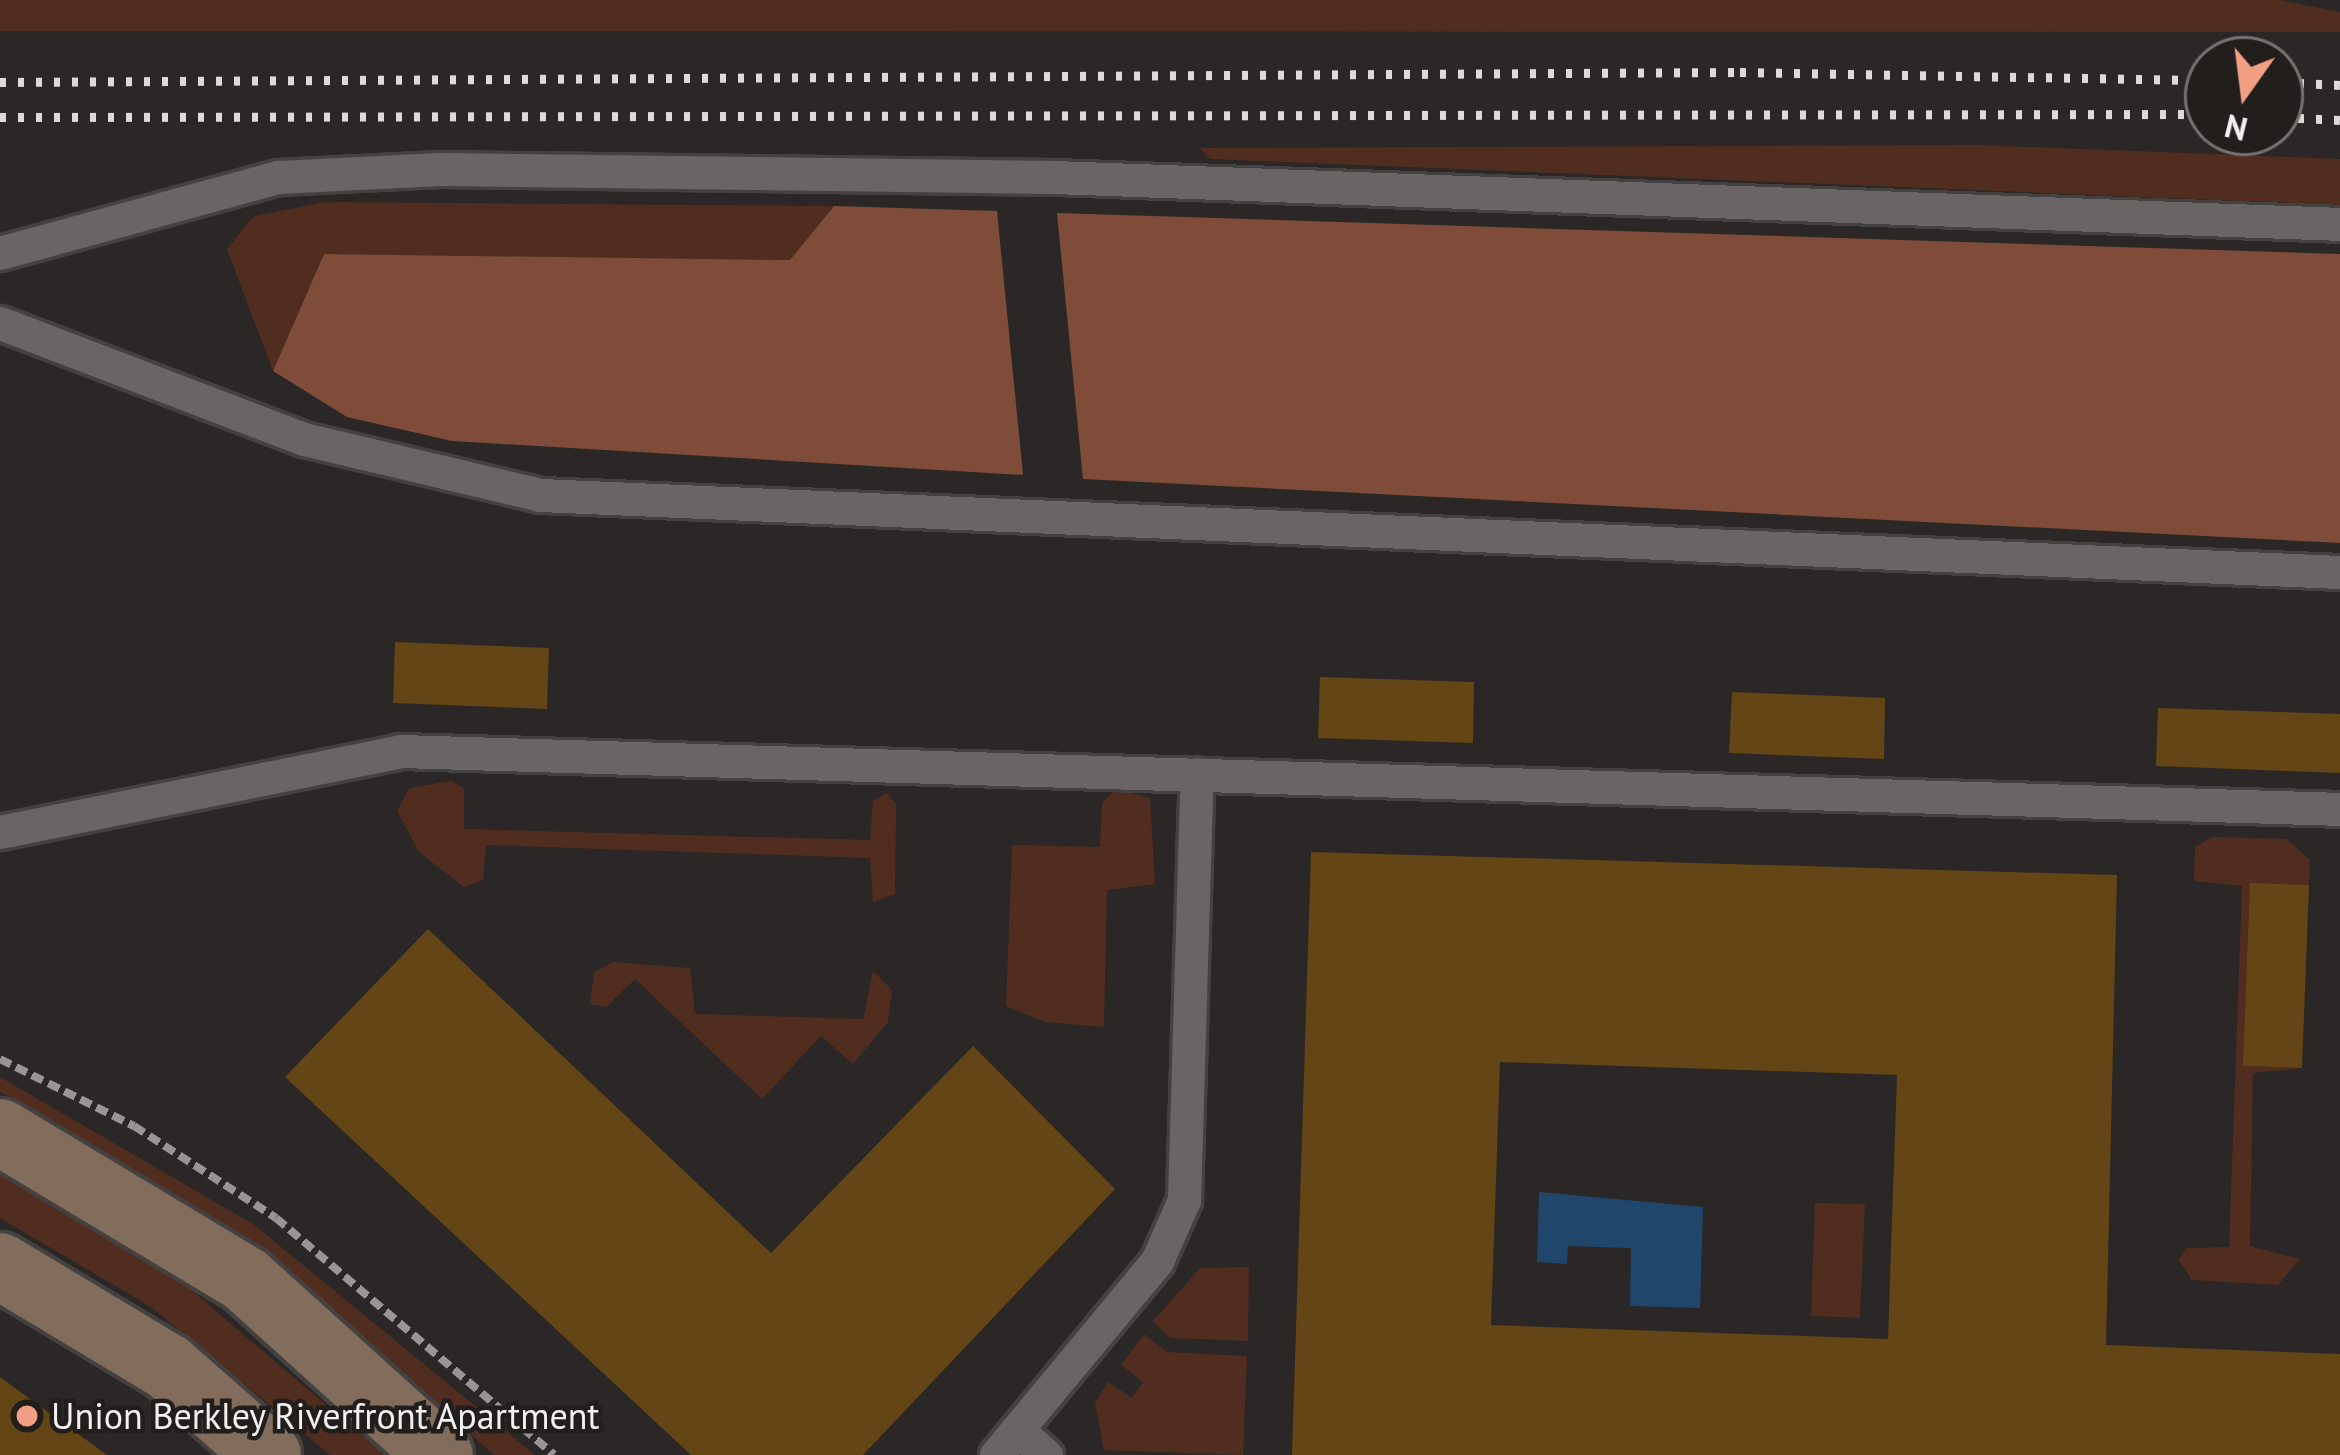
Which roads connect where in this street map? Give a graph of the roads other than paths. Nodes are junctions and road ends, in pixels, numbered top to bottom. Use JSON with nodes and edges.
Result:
{"nodes":[{"id":1,"x":2340,"y":224,"type":"edge"},
{"id":2,"x":0,"y":253,"type":"edge"},
{"id":3,"x":0,"y":323,"type":"edge"},
{"id":4,"x":2340,"y":572,"type":"edge"},
{"id":5,"x":1197,"y":774,"type":"junction"},
{"id":6,"x":2340,"y":808,"type":"edge"},
{"id":7,"x":0,"y":832,"type":"edge"},
{"id":8,"x":0,"y":1132,"type":"edge"},
{"id":9,"x":0,"y":1266,"type":"edge"},
{"id":10,"x":1007,"y":1443,"type":"edge"},
{"id":11,"x":268,"y":1455,"type":"edge"},
{"id":12,"x":440,"y":1455,"type":"edge"},
{"id":13,"x":1046,"y":1455,"type":"edge"}],
"edges":[{"from":1,"to":2,"type":"lane"},
{"from":3,"to":4,"type":"lane"},
{"from":5,"to":6,"type":"lane"},
{"from":5,"to":7,"type":"lane"},
{"from":5,"to":10,"type":"lane"},
{"from":8,"to":12,"type":"main road"},
{"from":9,"to":11,"type":"main road"},
{"from":10,"to":13,"type":"lane"}]}
